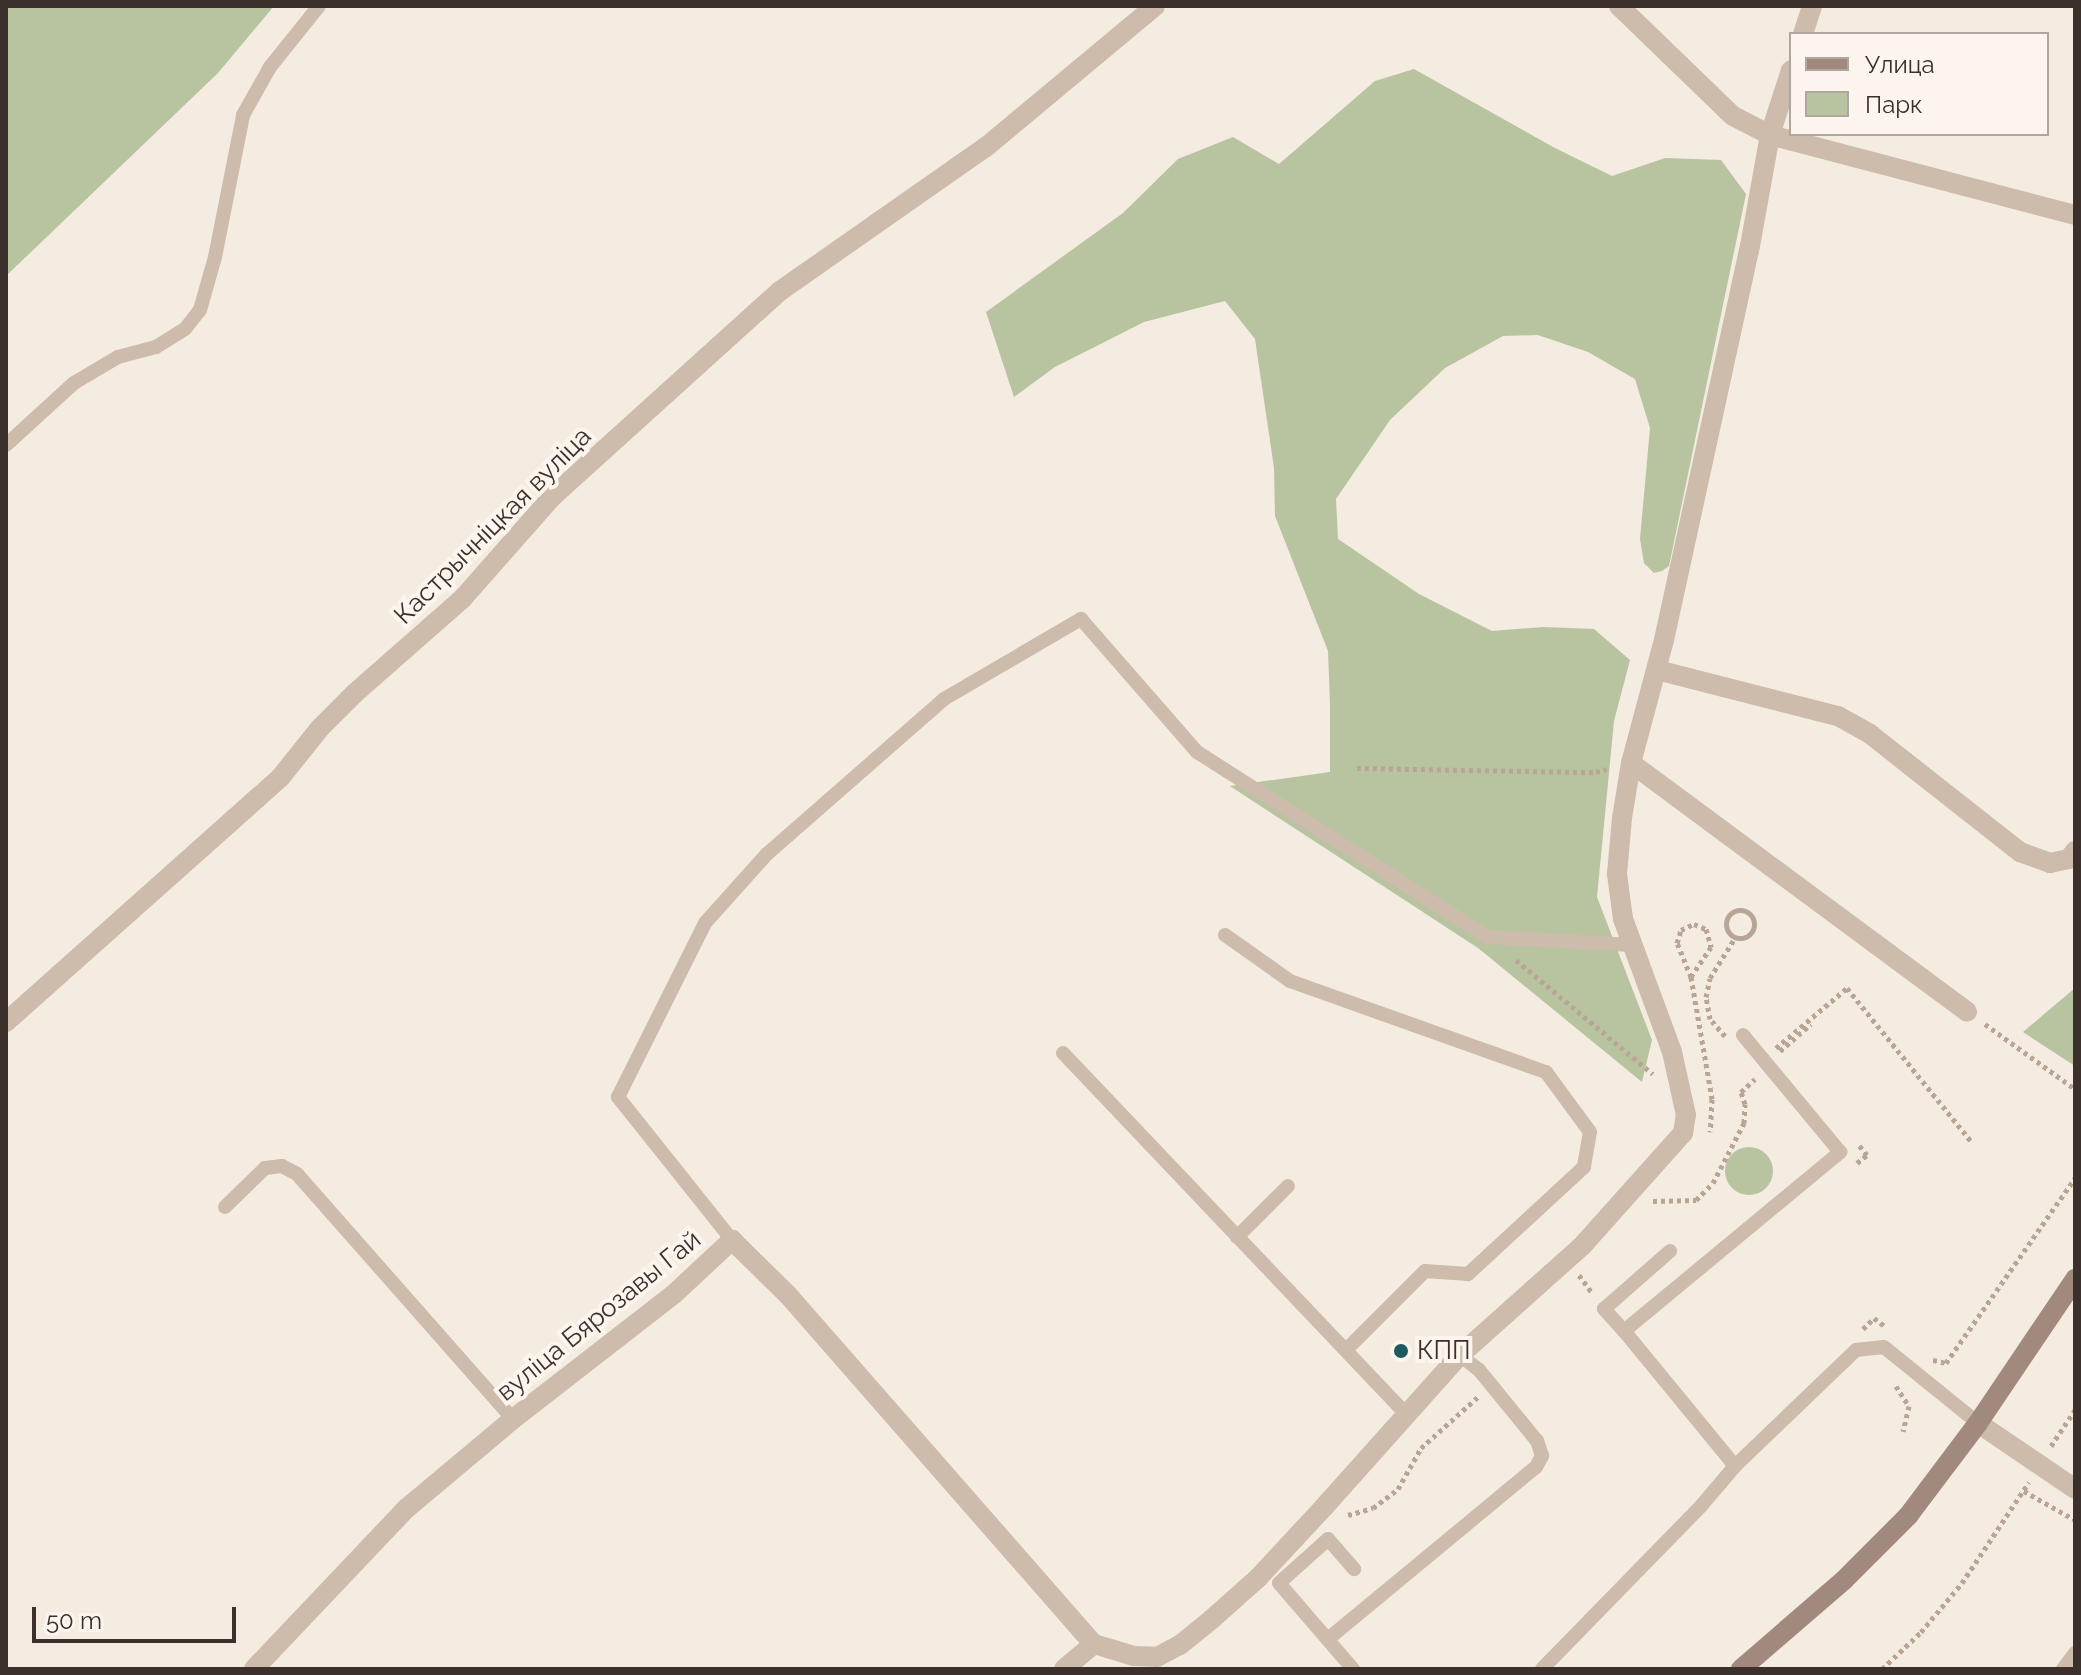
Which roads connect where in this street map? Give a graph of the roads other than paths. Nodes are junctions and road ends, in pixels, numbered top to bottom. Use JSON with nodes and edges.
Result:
{"nodes":[{"id":1,"x":319,"y":6,"type":"edge"},
{"id":2,"x":1155,"y":6,"type":"edge"},
{"id":3,"x":1619,"y":6,"type":"edge"},
{"id":4,"x":1812,"y":6,"type":"edge"},
{"id":5,"x":1804,"y":32,"type":"edge"},
{"id":6,"x":1789,"y":76,"type":"edge"},
{"id":7,"x":1770,"y":135,"type":"junction"},
{"id":8,"x":2075,"y":215,"type":"edge"},
{"id":9,"x":6,"y":445,"type":"edge"},
{"id":10,"x":1657,"y":670,"type":"junction"},
{"id":11,"x":1631,"y":763,"type":"junction"},
{"id":12,"x":2075,"y":851,"type":"edge"},
{"id":13,"x":1225,"y":935,"type":"dead end"},
{"id":14,"x":1632,"y":945,"type":"junction"},
{"id":15,"x":1967,"y":1012,"type":"road end"},
{"id":16,"x":6,"y":1022,"type":"edge"},
{"id":17,"x":1743,"y":1035,"type":"dead end"},
{"id":18,"x":1063,"y":1053,"type":"dead end"},
{"id":19,"x":1288,"y":1186,"type":"dead end"},
{"id":20,"x":225,"y":1207,"type":"dead end"},
{"id":21,"x":1237,"y":1237,"type":"junction"},
{"id":22,"x":732,"y":1240,"type":"junction"},
{"id":23,"x":1670,"y":1251,"type":"dead end"},
{"id":24,"x":2075,"y":1279,"type":"edge"},
{"id":25,"x":1624,"y":1331,"type":"junction"},
{"id":26,"x":1347,"y":1349,"type":"junction"},
{"id":27,"x":1460,"y":1355,"type":"junction"},
{"id":28,"x":1408,"y":1416,"type":"junction"},
{"id":29,"x":513,"y":1419,"type":"junction"},
{"id":30,"x":1978,"y":1423,"type":"junction"},
{"id":31,"x":1735,"y":1466,"type":"junction"},
{"id":32,"x":2075,"y":1489,"type":"edge"},
{"id":33,"x":1354,"y":1569,"type":"dead end"},
{"id":34,"x":1328,"y":1639,"type":"junction"},
{"id":35,"x":1094,"y":1644,"type":"junction"},
{"id":36,"x":2075,"y":1653,"type":"edge"},
{"id":37,"x":1162,"y":1663,"type":"edge"},
{"id":38,"x":254,"y":1669,"type":"edge"},
{"id":39,"x":1064,"y":1669,"type":"edge"},
{"id":40,"x":1353,"y":1669,"type":"edge"},
{"id":41,"x":1542,"y":1669,"type":"edge"},
{"id":42,"x":1741,"y":1669,"type":"edge"},
{"id":43,"x":2063,"y":1669,"type":"edge"}],
"edges":[{"from":1,"to":9,"type":"lane"},
{"from":2,"to":16,"type":"street","name":"Кастрычніцкая вуліца"},
{"from":3,"to":7,"type":"street"},
{"from":4,"to":5,"type":"street"},
{"from":6,"to":7,"type":"street"},
{"from":7,"to":8,"type":"street"},
{"from":7,"to":10,"type":"street"},
{"from":10,"to":11,"type":"street"},
{"from":10,"to":12,"type":"street"},
{"from":11,"to":14,"type":"street"},
{"from":11,"to":15,"type":"street"},
{"from":13,"to":26,"type":"lane"},
{"from":14,"to":22,"type":"lane"},
{"from":14,"to":27,"type":"street"},
{"from":17,"to":25,"type":"lane"},
{"from":18,"to":21,"type":"lane"},
{"from":19,"to":21,"type":"lane"},
{"from":20,"to":29,"type":"lane"},
{"from":21,"to":26,"type":"lane"},
{"from":22,"to":29,"type":"street","name":"вуліца Бярозавы Гай"},
{"from":22,"to":35,"type":"street","name":"вуліца Бярозавы Гай"},
{"from":23,"to":25,"type":"lane"},
{"from":24,"to":30,"type":"main road"},
{"from":25,"to":31,"type":"lane"},
{"from":26,"to":28,"type":"lane"},
{"from":27,"to":28,"type":"street"},
{"from":27,"to":34,"type":"lane"},
{"from":28,"to":37,"type":"street"},
{"from":29,"to":38,"type":"street","name":"вуліца Бярозавы Гай"},
{"from":30,"to":31,"type":"lane"},
{"from":30,"to":32,"type":"street"},
{"from":30,"to":42,"type":"main road"},
{"from":31,"to":41,"type":"lane"},
{"from":33,"to":34,"type":"lane"},
{"from":34,"to":40,"type":"lane"},
{"from":35,"to":37,"type":"street"},
{"from":35,"to":39,"type":"street"},
{"from":36,"to":43,"type":"lane"}]}
